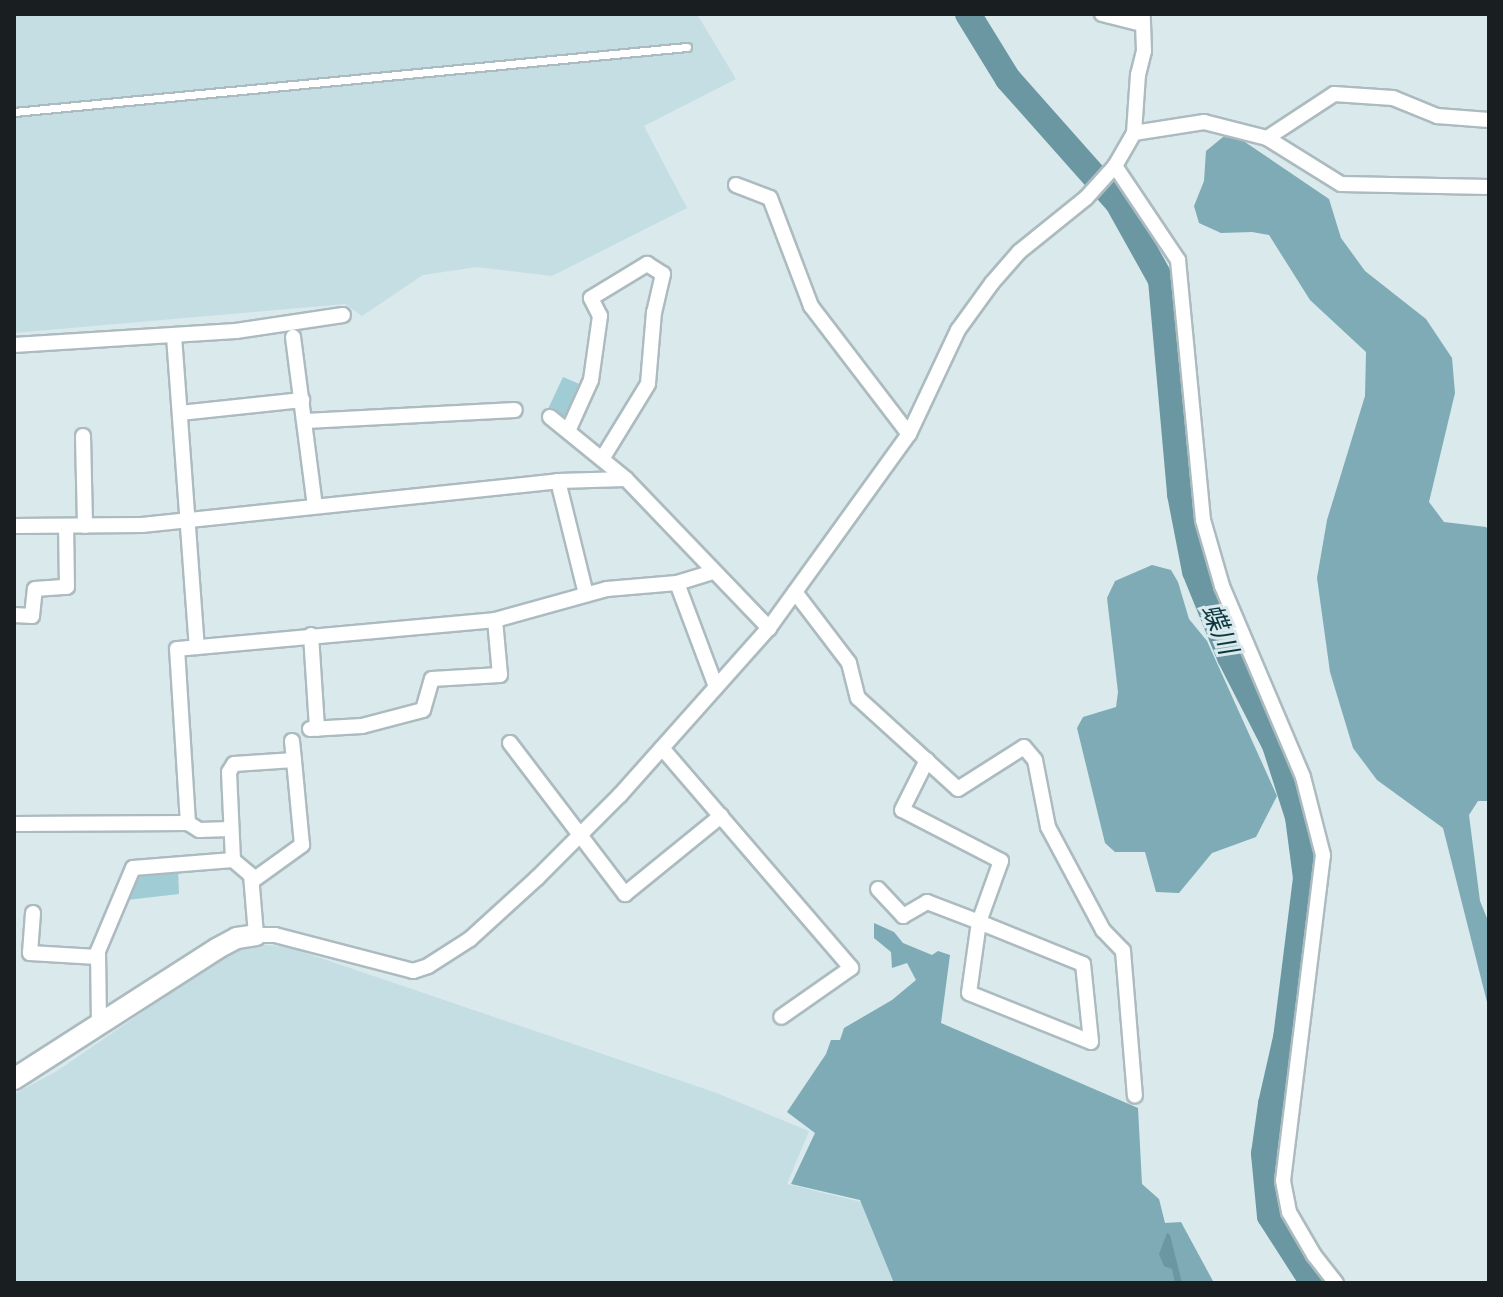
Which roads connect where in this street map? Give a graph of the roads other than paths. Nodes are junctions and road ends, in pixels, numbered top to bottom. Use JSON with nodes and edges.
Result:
{"nodes":[{"id":1,"x":1102,"y":14,"type":"edge"},
{"id":2,"x":1142,"y":19,"type":"edge"},
{"id":3,"x":687,"y":47,"type":"dead end"},
{"id":4,"x":14,"y":112,"type":"edge"},
{"id":5,"x":1489,"y":120,"type":"edge"},
{"id":6,"x":1134,"y":133,"type":"junction"},
{"id":7,"x":1267,"y":138,"type":"junction"},
{"id":8,"x":1115,"y":166,"type":"junction"},
{"id":9,"x":736,"y":185,"type":"dead end"},
{"id":10,"x":1489,"y":187,"type":"edge"},
{"id":11,"x":343,"y":315,"type":"dead end"},
{"id":12,"x":174,"y":336,"type":"junction"},
{"id":13,"x":293,"y":337,"type":"dead end"},
{"id":14,"x":14,"y":345,"type":"edge"},
{"id":15,"x":302,"y":400,"type":"junction"},
{"id":16,"x":515,"y":410,"type":"dead end"},
{"id":17,"x":180,"y":413,"type":"junction"},
{"id":18,"x":550,"y":417,"type":"dead end"},
{"id":19,"x":306,"y":421,"type":"junction"},
{"id":20,"x":568,"y":431,"type":"junction"},
{"id":21,"x":909,"y":434,"type":"junction"},
{"id":22,"x":83,"y":436,"type":"dead end"},
{"id":23,"x":602,"y":459,"type":"junction"},
{"id":24,"x":626,"y":479,"type":"junction"},
{"id":25,"x":558,"y":481,"type":"junction"},
{"id":26,"x":315,"y":506,"type":"junction"},
{"id":27,"x":187,"y":520,"type":"junction"},
{"id":28,"x":14,"y":526,"type":"edge"},
{"id":29,"x":66,"y":526,"type":"junction"},
{"id":30,"x":85,"y":526,"type":"junction"},
{"id":31,"x":714,"y":572,"type":"junction"},
{"id":32,"x":677,"y":583,"type":"junction"},
{"id":33,"x":795,"y":592,"type":"junction"},
{"id":34,"x":586,"y":594,"type":"junction"},
{"id":35,"x":14,"y":615,"type":"edge"},
{"id":36,"x":495,"y":620,"type":"junction"},
{"id":37,"x":769,"y":628,"type":"junction"},
{"id":38,"x":311,"y":635,"type":"junction"},
{"id":39,"x":197,"y":647,"type":"junction"},
{"id":40,"x":716,"y":687,"type":"junction"},
{"id":41,"x":292,"y":741,"type":"dead end"},
{"id":42,"x":510,"y":743,"type":"dead end"},
{"id":43,"x":662,"y":748,"type":"junction"},
{"id":44,"x":294,"y":760,"type":"junction"},
{"id":45,"x":927,"y":760,"type":"junction"},
{"id":46,"x":721,"y":816,"type":"junction"},
{"id":47,"x":188,"y":823,"type":"junction"},
{"id":48,"x":14,"y":824,"type":"edge"},
{"id":49,"x":231,"y":829,"type":"junction"},
{"id":50,"x":581,"y":835,"type":"junction"},
{"id":51,"x":233,"y":860,"type":"junction"},
{"id":52,"x":252,"y":881,"type":"junction"},
{"id":53,"x":878,"y":889,"type":"dead end"},
{"id":54,"x":33,"y":913,"type":"dead end"},
{"id":55,"x":979,"y":922,"type":"junction"},
{"id":56,"x":256,"y":935,"type":"junction"},
{"id":57,"x":97,"y":957,"type":"junction"},
{"id":58,"x":781,"y":1017,"type":"dead end"},
{"id":59,"x":99,"y":1023,"type":"junction"},
{"id":60,"x":14,"y":1079,"type":"edge"},
{"id":61,"x":1135,"y":1096,"type":"dead end"},
{"id":62,"x":1336,"y":1283,"type":"edge"}],
"edges":[{"from":1,"to":2,"type":"street"},
{"from":2,"to":6,"type":"street"},
{"from":3,"to":4,"type":"lane"},
{"from":5,"to":7,"type":"street"},
{"from":6,"to":7,"type":"street"},
{"from":6,"to":8,"type":"street"},
{"from":7,"to":10,"type":"street"},
{"from":8,"to":21,"type":"street"},
{"from":8,"to":62,"type":"street"},
{"from":9,"to":21,"type":"street"},
{"from":11,"to":12,"type":"street"},
{"from":12,"to":14,"type":"street"},
{"from":12,"to":17,"type":"street"},
{"from":13,"to":15,"type":"street"},
{"from":15,"to":17,"type":"street"},
{"from":15,"to":19,"type":"street"},
{"from":16,"to":19,"type":"street"},
{"from":17,"to":27,"type":"street"},
{"from":18,"to":20,"type":"street"},
{"from":19,"to":26,"type":"street"},
{"from":20,"to":23,"type":"street"},
{"from":20,"to":23,"type":"street"},
{"from":21,"to":33,"type":"street"},
{"from":22,"to":30,"type":"street"},
{"from":23,"to":24,"type":"street"},
{"from":24,"to":25,"type":"street"},
{"from":24,"to":31,"type":"street"},
{"from":25,"to":26,"type":"street"},
{"from":25,"to":34,"type":"street"},
{"from":26,"to":27,"type":"street"},
{"from":27,"to":30,"type":"street"},
{"from":27,"to":39,"type":"street"},
{"from":28,"to":29,"type":"street"},
{"from":29,"to":30,"type":"street"},
{"from":29,"to":35,"type":"street"},
{"from":31,"to":32,"type":"street"},
{"from":31,"to":37,"type":"street"},
{"from":32,"to":34,"type":"street"},
{"from":32,"to":40,"type":"street"},
{"from":33,"to":37,"type":"street"},
{"from":33,"to":45,"type":"street"},
{"from":34,"to":36,"type":"street"},
{"from":36,"to":38,"type":"street"},
{"from":36,"to":38,"type":"street"},
{"from":37,"to":40,"type":"street"},
{"from":38,"to":39,"type":"street"},
{"from":39,"to":47,"type":"street"},
{"from":40,"to":43,"type":"street"},
{"from":41,"to":44,"type":"street"},
{"from":42,"to":50,"type":"street"},
{"from":43,"to":46,"type":"street"},
{"from":43,"to":50,"type":"street"},
{"from":44,"to":49,"type":"street"},
{"from":44,"to":52,"type":"street"},
{"from":45,"to":55,"type":"street"},
{"from":45,"to":61,"type":"street"},
{"from":46,"to":50,"type":"street"},
{"from":46,"to":58,"type":"street"},
{"from":47,"to":48,"type":"street"},
{"from":47,"to":49,"type":"street"},
{"from":49,"to":51,"type":"street"},
{"from":50,"to":56,"type":"street"},
{"from":51,"to":52,"type":"street"},
{"from":51,"to":57,"type":"street"},
{"from":52,"to":56,"type":"street"},
{"from":53,"to":55,"type":"street"},
{"from":54,"to":57,"type":"street"},
{"from":55,"to":55,"type":"street"},
{"from":56,"to":59,"type":"street"},
{"from":57,"to":59,"type":"street"},
{"from":59,"to":60,"type":"street"}]}
